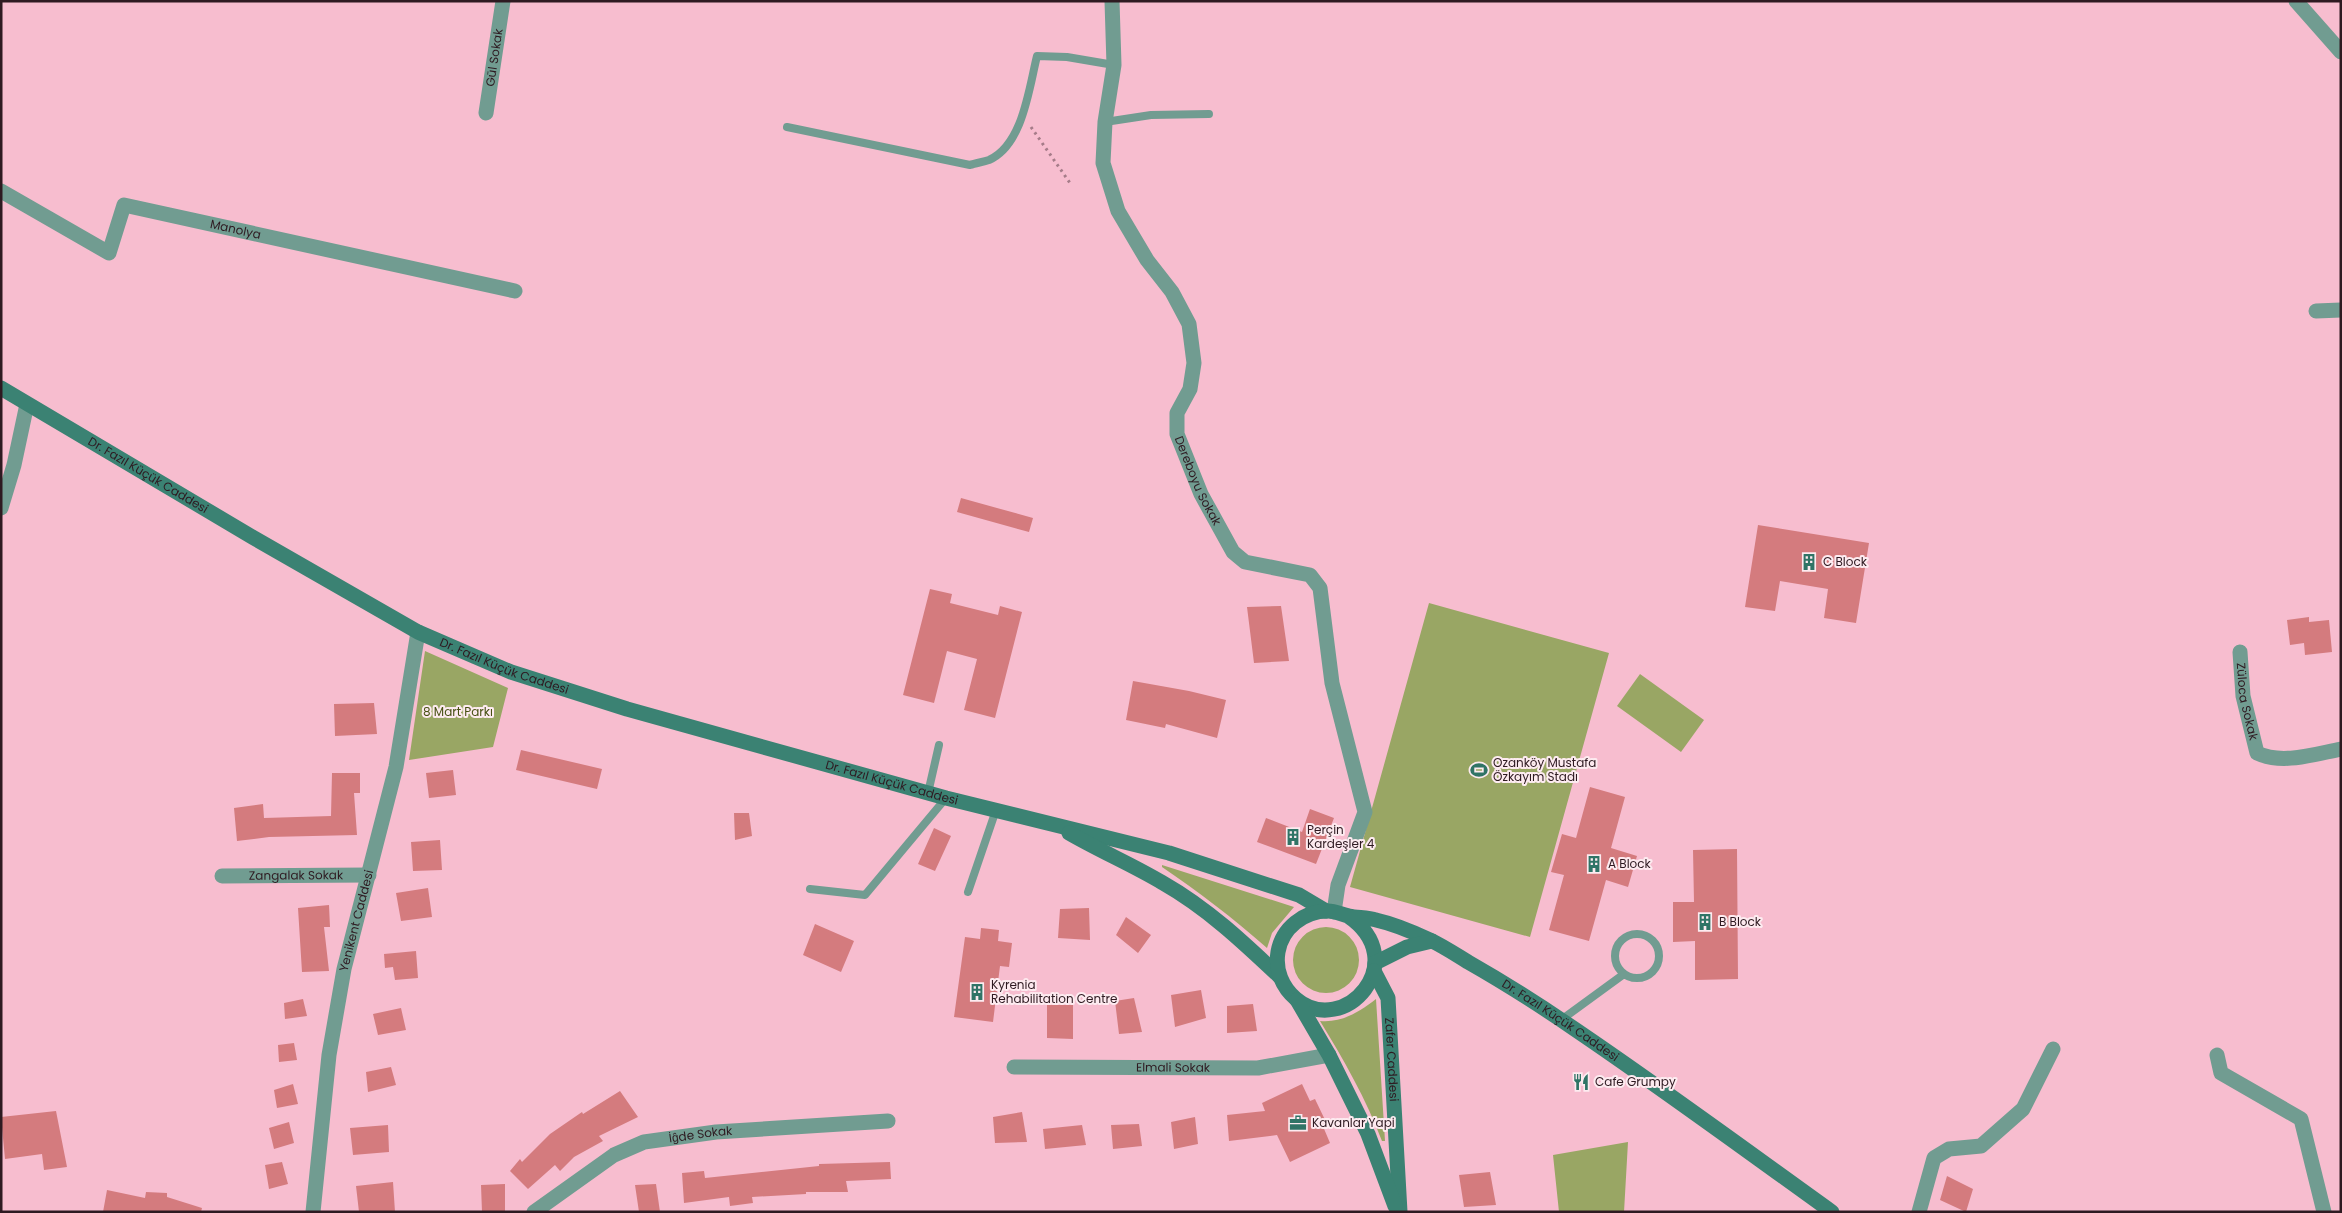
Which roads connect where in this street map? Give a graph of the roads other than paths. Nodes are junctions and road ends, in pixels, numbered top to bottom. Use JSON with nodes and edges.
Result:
{"nodes":[{"id":1,"x":503,"y":1,"type":"edge"},
{"id":2,"x":1112,"y":1,"type":"edge"},
{"id":3,"x":2296,"y":1,"type":"edge"},
{"id":4,"x":2341,"y":52,"type":"edge"},
{"id":5,"x":1114,"y":65,"type":"junction"},
{"id":6,"x":486,"y":113,"type":"dead end"},
{"id":7,"x":1209,"y":114,"type":"dead end"},
{"id":8,"x":1105,"y":122,"type":"junction"},
{"id":9,"x":787,"y":127,"type":"dead end"},
{"id":10,"x":1,"y":191,"type":"edge"},
{"id":11,"x":515,"y":291,"type":"dead end"},
{"id":12,"x":2341,"y":310,"type":"edge"},
{"id":13,"x":2316,"y":311,"type":"dead end"},
{"id":14,"x":1,"y":388,"type":"edge"},
{"id":15,"x":27,"y":404,"type":"junction"},
{"id":16,"x":1,"y":508,"type":"edge"},
{"id":17,"x":418,"y":632,"type":"junction"},
{"id":18,"x":2240,"y":652,"type":"dead end"},
{"id":19,"x":939,"y":745,"type":"dead end"},
{"id":20,"x":2341,"y":749,"type":"edge"},
{"id":21,"x":928,"y":793,"type":"junction"},
{"id":22,"x":946,"y":798,"type":"junction"},
{"id":23,"x":996,"y":810,"type":"junction"},
{"id":24,"x":1058,"y":827,"type":"junction"},
{"id":25,"x":369,"y":875,"type":"junction"},
{"id":26,"x":222,"y":876,"type":"dead end"},
{"id":27,"x":810,"y":889,"type":"dead end"},
{"id":28,"x":968,"y":892,"type":"dead end"},
{"id":29,"x":1336,"y":913,"type":"junction"},
{"id":30,"x":1432,"y":941,"type":"junction"},
{"id":31,"x":1375,"y":967,"type":"junction"},
{"id":32,"x":1624,"y":974,"type":"junction"},
{"id":33,"x":1279,"y":976,"type":"junction"},
{"id":34,"x":1297,"y":1000,"type":"junction"},
{"id":35,"x":1561,"y":1020,"type":"junction"},
{"id":36,"x":2053,"y":1049,"type":"dead end"},
{"id":37,"x":2217,"y":1054,"type":"dead end"},
{"id":38,"x":1329,"y":1055,"type":"junction"},
{"id":39,"x":1014,"y":1067,"type":"dead end"},
{"id":40,"x":888,"y":1121,"type":"dead end"},
{"id":41,"x":313,"y":1212,"type":"edge"},
{"id":42,"x":534,"y":1212,"type":"edge"},
{"id":43,"x":1399,"y":1212,"type":"edge"},
{"id":44,"x":1832,"y":1212,"type":"edge"},
{"id":45,"x":1919,"y":1212,"type":"edge"},
{"id":46,"x":2324,"y":1212,"type":"edge"}],
"edges":[{"from":1,"to":6,"type":"street","name":"Gül Sokak"},
{"from":2,"to":5,"type":"street","name":"Dereboyu Sokak"},
{"from":3,"to":4,"type":"street"},
{"from":5,"to":8,"type":"street","name":"Dereboyu Sokak"},
{"from":5,"to":9,"type":"lane"},
{"from":7,"to":8,"type":"lane"},
{"from":8,"to":29,"type":"street","name":"Dereboyu Sokak"},
{"from":10,"to":11,"type":"street","name":"Manolya"},
{"from":12,"to":13,"type":"street"},
{"from":14,"to":15,"type":"street","name":"Dr. Fazıl Küçük Caddesi"},
{"from":15,"to":16,"type":"street"},
{"from":15,"to":17,"type":"street","name":"Dr. Fazıl Küçük Caddesi"},
{"from":17,"to":21,"type":"street","name":"Dr. Fazıl Küçük Caddesi"},
{"from":17,"to":25,"type":"street","name":"Yenikent Caddesi"},
{"from":18,"to":20,"type":"street","name":"Züloca Sokak"},
{"from":19,"to":21,"type":"lane"},
{"from":21,"to":22,"type":"street","name":"Dr. Fazıl Küçük Caddesi"},
{"from":22,"to":23,"type":"street","name":"Dr. Fazıl Küçük Caddesi"},
{"from":22,"to":27,"type":"lane"},
{"from":23,"to":24,"type":"street","name":"Dr. Fazıl Küçük Caddesi"},
{"from":23,"to":28,"type":"lane"},
{"from":24,"to":29,"type":"street","name":"Dr. Fazıl Küçük Caddesi"},
{"from":24,"to":33,"type":"street","name":"Dr. Fazıl Küçük Caddesi"},
{"from":25,"to":26,"type":"street","name":"Zangalak Sokak"},
{"from":25,"to":41,"type":"street","name":"Yenikent Caddesi"},
{"from":29,"to":30,"type":"street","name":"Dr. Fazıl Küçük Caddesi"},
{"from":29,"to":31,"type":"street"},
{"from":29,"to":33,"type":"street"},
{"from":30,"to":31,"type":"street"},
{"from":30,"to":35,"type":"street","name":"Dr. Fazıl Küçük Caddesi"},
{"from":31,"to":34,"type":"street"},
{"from":31,"to":43,"type":"street","name":"Zafer Caddesi"},
{"from":32,"to":32,"type":"lane"},
{"from":32,"to":35,"type":"lane"},
{"from":33,"to":34,"type":"street"},
{"from":34,"to":38,"type":"street","name":"Zafer Caddesi"},
{"from":35,"to":44,"type":"street","name":"Dr. Fazıl Küçük Caddesi"},
{"from":36,"to":45,"type":"street"},
{"from":37,"to":46,"type":"street"},
{"from":38,"to":39,"type":"street","name":"Elmali Sokak"},
{"from":38,"to":43,"type":"street","name":"Zafer Caddesi"},
{"from":40,"to":42,"type":"street","name":"İĝde Sokak"}]}
